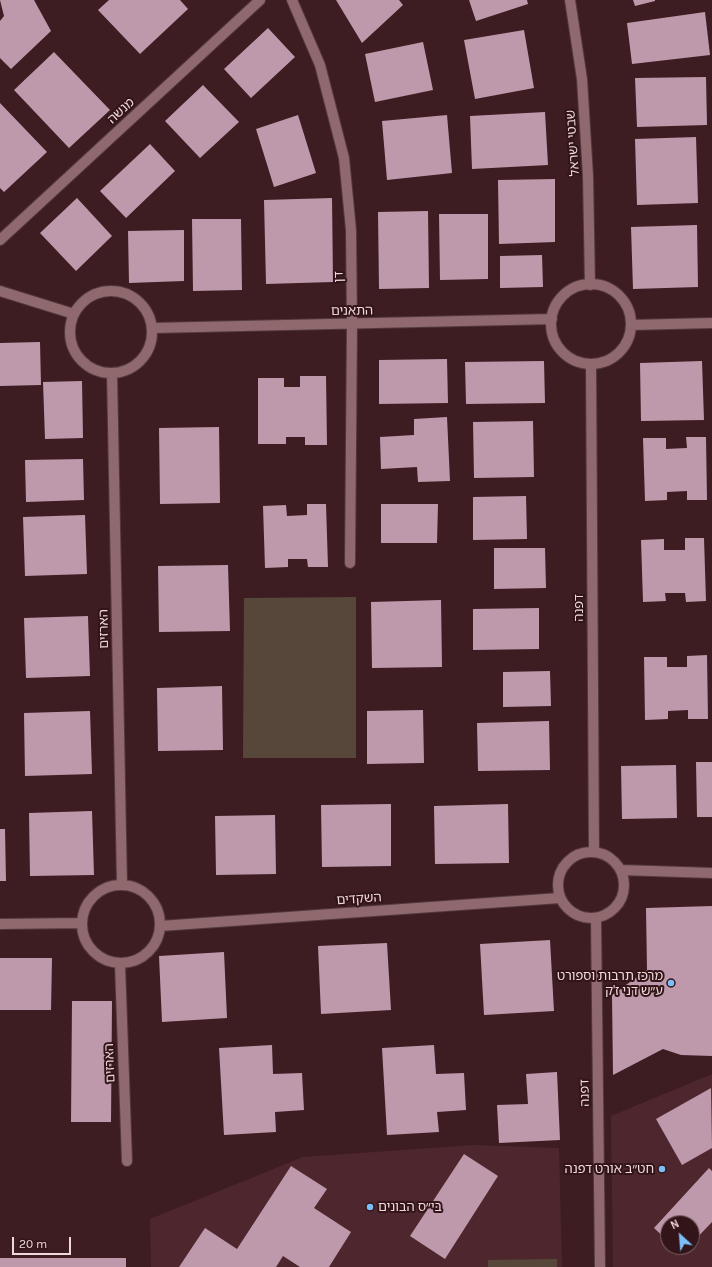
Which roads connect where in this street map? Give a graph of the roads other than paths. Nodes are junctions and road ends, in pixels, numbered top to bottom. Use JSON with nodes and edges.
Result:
{"nodes":[{"id":1,"x":260,"y":0,"type":"edge"},
{"id":2,"x":292,"y":0,"type":"edge"},
{"id":3,"x":570,"y":0,"type":"edge"},
{"id":4,"x":0,"y":240,"type":"edge"},
{"id":5,"x":590,"y":285,"type":"junction"},
{"id":6,"x":0,"y":291,"type":"edge"},
{"id":7,"x":74,"y":314,"type":"junction"},
{"id":8,"x":552,"y":319,"type":"junction"},
{"id":9,"x":712,"y":323,"type":"edge"},
{"id":10,"x":352,"y":324,"type":"junction"},
{"id":11,"x":631,"y":325,"type":"junction"},
{"id":12,"x":153,"y":328,"type":"junction"},
{"id":13,"x":591,"y":364,"type":"junction"},
{"id":14,"x":112,"y":373,"type":"junction"},
{"id":15,"x":350,"y":563,"type":"dead end"},
{"id":16,"x":594,"y":852,"type":"junction"},
{"id":17,"x":621,"y":870,"type":"junction"},
{"id":18,"x":712,"y":873,"type":"edge"},
{"id":19,"x":122,"y":885,"type":"junction"},
{"id":20,"x":560,"y":898,"type":"junction"},
{"id":21,"x":596,"y":918,"type":"junction"},
{"id":22,"x":81,"y":923,"type":"junction"},
{"id":23,"x":0,"y":924,"type":"edge"},
{"id":24,"x":160,"y":926,"type":"junction"},
{"id":25,"x":120,"y":964,"type":"junction"},
{"id":26,"x":127,"y":1161,"type":"dead end"},
{"id":27,"x":600,"y":1267,"type":"edge"}],
"edges":[{"from":1,"to":4,"type":"street","name":"מנשה"},
{"from":2,"to":10,"type":"street","name":"דן"},
{"from":3,"to":5,"type":"street","name":"שבטי ישראל"},
{"from":5,"to":8,"type":"street"},
{"from":5,"to":11,"type":"street"},
{"from":6,"to":7,"type":"street"},
{"from":7,"to":12,"type":"street"},
{"from":7,"to":14,"type":"street"},
{"from":8,"to":10,"type":"street","name":"התאנים"},
{"from":8,"to":13,"type":"street"},
{"from":9,"to":11,"type":"street"},
{"from":10,"to":12,"type":"street","name":"התאנים"},
{"from":10,"to":15,"type":"street","name":"דן"},
{"from":11,"to":13,"type":"street"},
{"from":12,"to":14,"type":"street"},
{"from":13,"to":16,"type":"street","name":"דפנה"},
{"from":14,"to":19,"type":"street","name":"הארזים"},
{"from":16,"to":17,"type":"street"},
{"from":16,"to":20,"type":"street"},
{"from":17,"to":18,"type":"street"},
{"from":17,"to":21,"type":"street"},
{"from":19,"to":22,"type":"street"},
{"from":19,"to":24,"type":"street"},
{"from":20,"to":21,"type":"street"},
{"from":20,"to":24,"type":"street","name":"השקדים"},
{"from":21,"to":27,"type":"street","name":"דפנה"},
{"from":22,"to":23,"type":"street"},
{"from":22,"to":25,"type":"street"},
{"from":24,"to":25,"type":"street"},
{"from":25,"to":26,"type":"street","name":"הארזים"}]}
